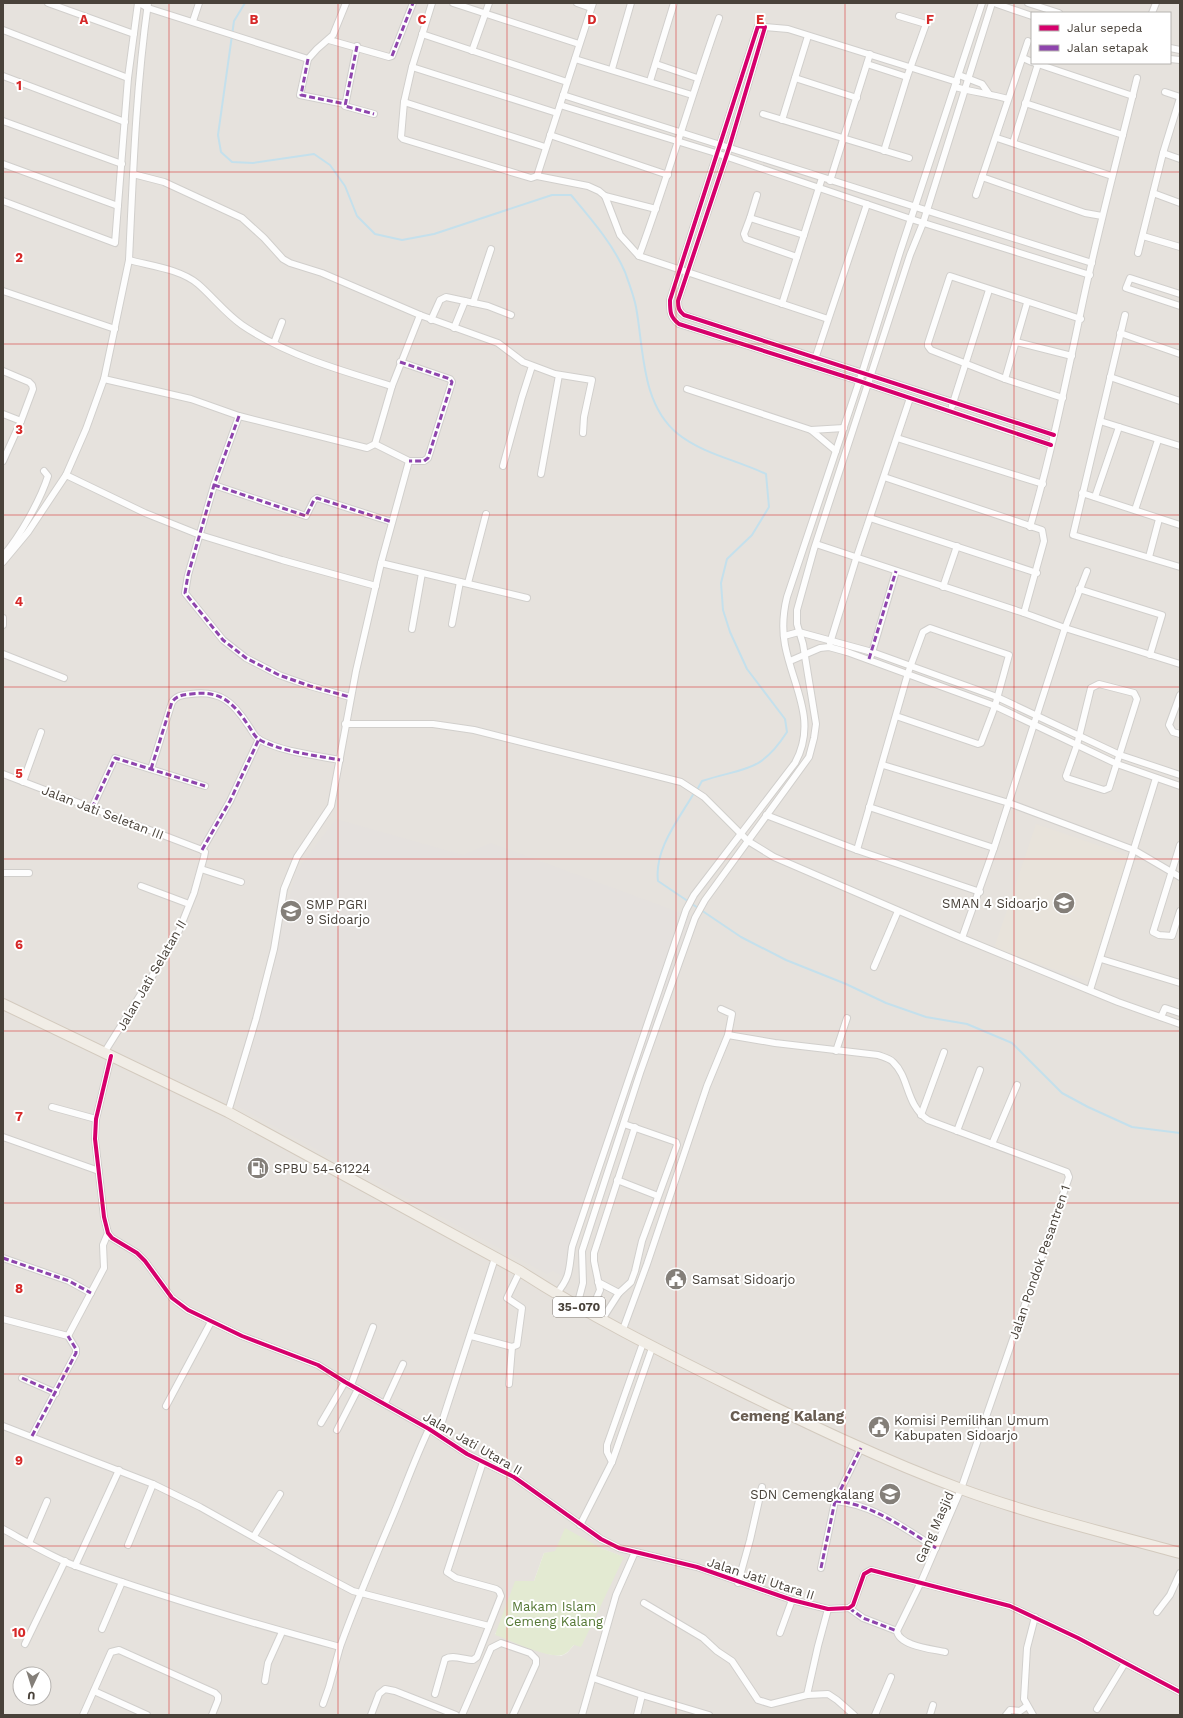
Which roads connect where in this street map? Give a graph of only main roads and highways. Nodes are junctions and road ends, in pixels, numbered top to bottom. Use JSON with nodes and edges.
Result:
{"nodes":[{"id":1,"x":3,"y":1004,"type":"edge"},
{"id":2,"x":1180,"y":1553,"type":"edge"}],
"edges":[{"from":1,"to":2,"type":"main road","number":"35-070"}]}
